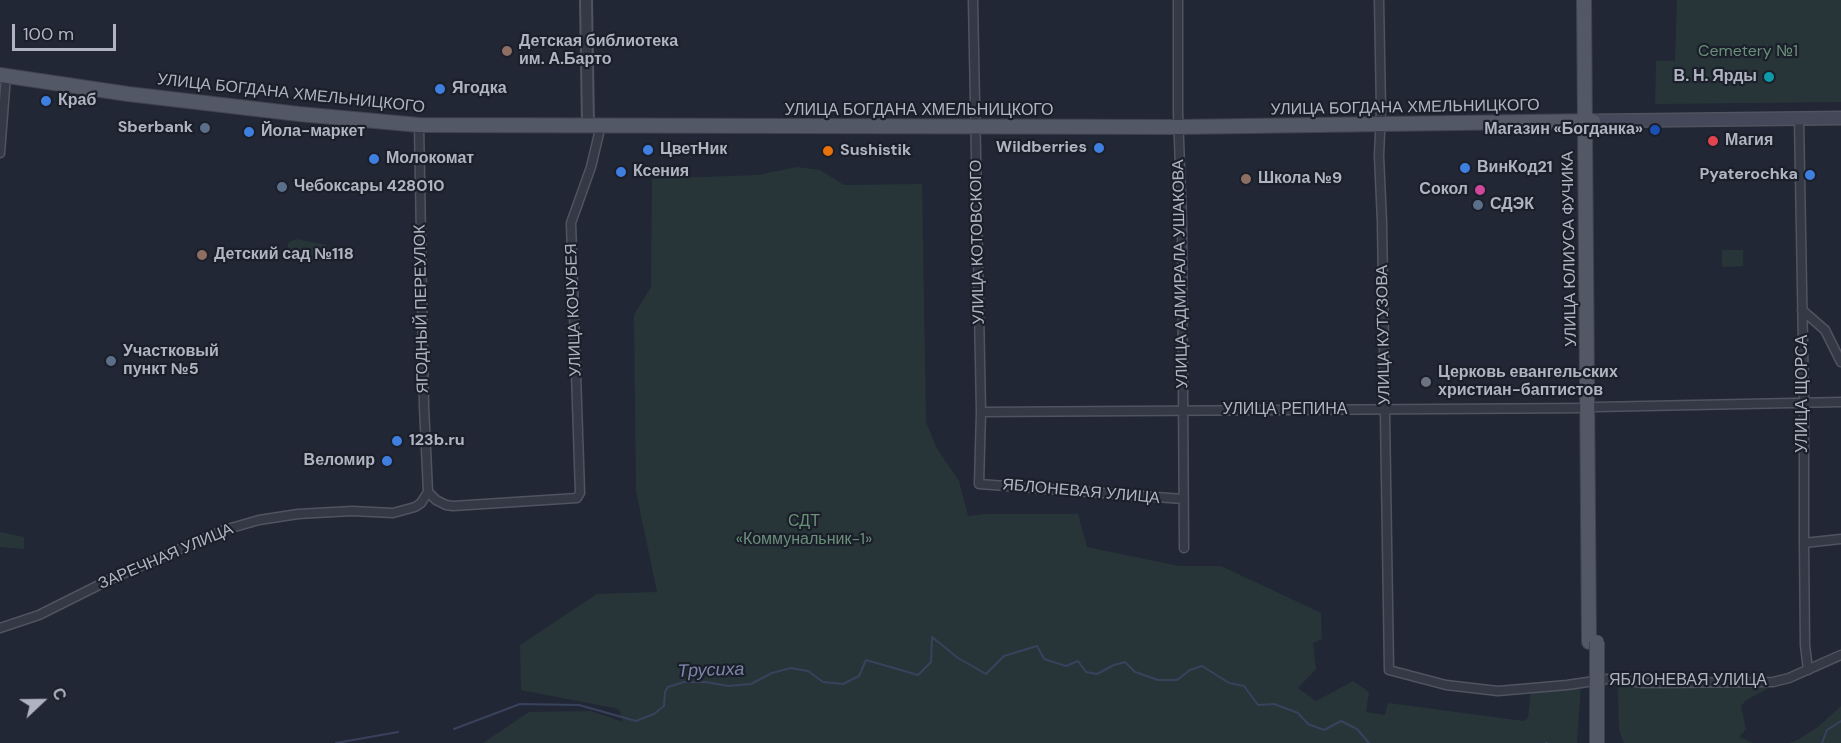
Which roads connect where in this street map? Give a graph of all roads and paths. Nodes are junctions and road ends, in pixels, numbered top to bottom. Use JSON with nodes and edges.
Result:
{"nodes":[{"id":1,"x":586,"y":0,"type":"edge"},
{"id":2,"x":972,"y":0,"type":"edge"},
{"id":3,"x":1178,"y":0,"type":"edge"},
{"id":4,"x":1379,"y":0,"type":"edge"},
{"id":5,"x":1584,"y":0,"type":"edge"},
{"id":6,"x":1592,"y":0,"type":"edge"},
{"id":7,"x":3,"y":75,"type":"edge"},
{"id":8,"x":1799,"y":118,"type":"junction"},
{"id":9,"x":1841,"y":118,"type":"edge"},
{"id":10,"x":1589,"y":121,"type":"junction"},
{"id":11,"x":419,"y":125,"type":"junction"},
{"id":12,"x":595,"y":125,"type":"junction"},
{"id":13,"x":1380,"y":125,"type":"junction"},
{"id":14,"x":975,"y":127,"type":"junction"},
{"id":15,"x":1178,"y":127,"type":"junction"},
{"id":16,"x":0,"y":153,"type":"edge"},
{"id":17,"x":1803,"y":310,"type":"junction"},
{"id":18,"x":1837,"y":344,"type":"edge"},
{"id":19,"x":1841,"y":362,"type":"edge"},
{"id":20,"x":1804,"y":402,"type":"junction"},
{"id":21,"x":1841,"y":402,"type":"edge"},
{"id":22,"x":1592,"y":407,"type":"junction"},
{"id":23,"x":1384,"y":409,"type":"junction"},
{"id":24,"x":1184,"y":411,"type":"junction"},
{"id":25,"x":981,"y":412,"type":"junction"},
{"id":26,"x":980,"y":484,"type":"joint"},
{"id":27,"x":428,"y":492,"type":"junction"},
{"id":28,"x":1183,"y":499,"type":"junction"},
{"id":29,"x":1841,"y":539,"type":"edge"},
{"id":30,"x":1804,"y":543,"type":"junction"},
{"id":31,"x":1184,"y":548,"type":"dead end"},
{"id":32,"x":0,"y":628,"type":"edge"},
{"id":33,"x":1593,"y":642,"type":"junction"},
{"id":34,"x":1841,"y":655,"type":"edge"},
{"id":35,"x":1389,"y":670,"type":"joint"},
{"id":36,"x":1808,"y":670,"type":"junction"},
{"id":37,"x":1590,"y":743,"type":"edge"},
{"id":38,"x":1597,"y":743,"type":"edge"}],
"edges":[{"from":1,"to":12,"type":"street"},
{"from":2,"to":14,"type":"street","name":"УЛИЦА КОТОВСКОГО"},
{"from":3,"to":15,"type":"street","name":"УЛИЦА АДМИРАЛА УШАКОВА"},
{"from":4,"to":13,"type":"street","name":"УЛИЦА КУТУЗОВА"},
{"from":5,"to":10,"type":"main road","name":"УЛИЦА ЮЛИУСА ФУЧИКА"},
{"from":6,"to":10,"type":"main road","name":"УЛИЦА ЮЛИУСА ФУЧИКА"},
{"from":7,"to":11,"type":"main road","name":"УЛИЦА БОГДАНА ХМЕЛЬНИЦКОГО"},
{"from":7,"to":16,"type":"street"},
{"from":8,"to":9,"type":"main road","name":"УЛИЦА БОГДАНА ХМЕЛЬНИЦКОГО"},
{"from":8,"to":10,"type":"main road","name":"УЛИЦА БОГДАНА ХМЕЛЬНИЦКОГО"},
{"from":8,"to":17,"type":"street","name":"УЛИЦА ЩОРСА"},
{"from":10,"to":13,"type":"main road","name":"УЛИЦА БОГДАНА ХМЕЛЬНИЦКОГО"},
{"from":10,"to":22,"type":"main road","name":"УЛИЦА ЮЛИУСА ФУЧИКА"},
{"from":11,"to":12,"type":"main road","name":"УЛИЦА БОГДАНА ХМЕЛЬНИЦКОГО"},
{"from":11,"to":27,"type":"street","name":"ЯГОДНЫЙ ПЕРЕУЛОК"},
{"from":12,"to":14,"type":"main road","name":"УЛИЦА БОГДАНА ХМЕЛЬНИЦКОГО"},
{"from":12,"to":27,"type":"street","name":"УЛИЦА КОЧУБЕЯ"},
{"from":13,"to":15,"type":"main road","name":"УЛИЦА БОГДАНА ХМЕЛЬНИЦКОГО"},
{"from":13,"to":23,"type":"street","name":"УЛИЦА КУТУЗОВА"},
{"from":14,"to":15,"type":"main road","name":"УЛИЦА БОГДАНА ХМЕЛЬНИЦКОГО"},
{"from":14,"to":25,"type":"street","name":"УЛИЦА КОТОВСКОГО"},
{"from":15,"to":24,"type":"street","name":"УЛИЦА АДМИРАЛА УШАКОВА"},
{"from":17,"to":18,"type":"street"},
{"from":17,"to":20,"type":"street","name":"УЛИЦА ЩОРСА"},
{"from":18,"to":19,"type":"street"},
{"from":20,"to":21,"type":"street","name":"УЛИЦА РЕПИНА"},
{"from":20,"to":22,"type":"street","name":"УЛИЦА РЕПИНА"},
{"from":20,"to":30,"type":"street","name":"УЛИЦА ЩОРСА"},
{"from":22,"to":23,"type":"street","name":"УЛИЦА РЕПИНА"},
{"from":22,"to":33,"type":"main road","name":"УЛИЦА ЮЛИУСА ФУЧИКА"},
{"from":23,"to":24,"type":"street","name":"УЛИЦА РЕПИНА"},
{"from":23,"to":35,"type":"street","name":"УЛИЦА КУТУЗОВА"},
{"from":24,"to":25,"type":"street","name":"УЛИЦА РЕПИНА"},
{"from":24,"to":28,"type":"street","name":"УЛИЦА АДМИРАЛА УШАКОВА"},
{"from":25,"to":26,"type":"street","name":"УЛИЦА КОТОВСКОГО"},
{"from":26,"to":28,"type":"street","name":"ЯБЛОНЕВАЯ УЛИЦА"},
{"from":27,"to":32,"type":"street","name":"ЗАРЕЧНАЯ УЛИЦА"},
{"from":28,"to":31,"type":"street","name":"УЛИЦА АДМИРАЛА УШАКОВА"},
{"from":29,"to":30,"type":"street"},
{"from":30,"to":36,"type":"street","name":"УЛИЦА ЩОРСА"},
{"from":33,"to":37,"type":"main road"},
{"from":33,"to":38,"type":"main road","bridge":true},
{"from":34,"to":36,"type":"street","name":"ЯБЛОНЕВАЯ УЛИЦА"},
{"from":35,"to":36,"type":"street","name":"ЯБЛОНЕВАЯ УЛИЦА"}]}
